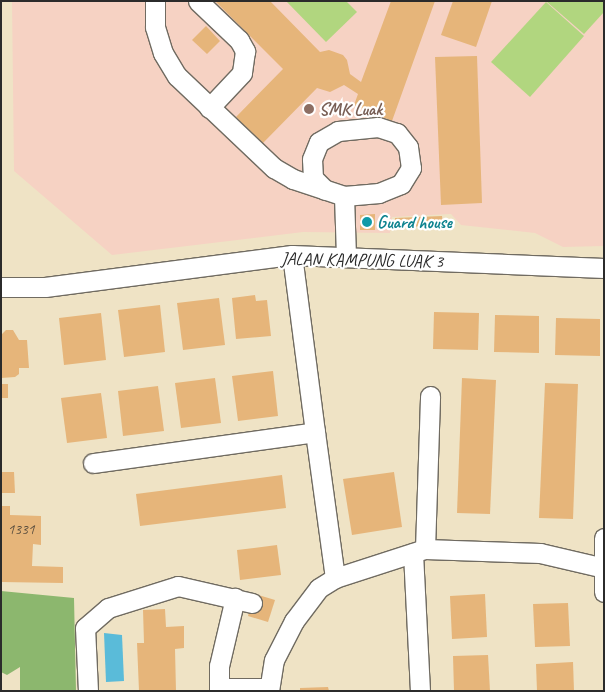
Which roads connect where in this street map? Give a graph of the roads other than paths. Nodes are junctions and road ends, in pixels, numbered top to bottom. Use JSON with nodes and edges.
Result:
{"nodes":[{"id":1,"x":155,"y":1,"type":"edge"},
{"id":2,"x":198,"y":1,"type":"edge"},
{"id":3,"x":209,"y":108,"type":"junction"},
{"id":4,"x":325,"y":190,"type":"junction"},
{"id":5,"x":344,"y":196,"type":"junction"},
{"id":6,"x":292,"y":255,"type":"junction"},
{"id":7,"x":346,"y":257,"type":"junction"},
{"id":8,"x":604,"y":268,"type":"edge"},
{"id":9,"x":1,"y":287,"type":"edge"},
{"id":10,"x":430,"y":396,"type":"dead end"},
{"id":11,"x":314,"y":432,"type":"junction"},
{"id":12,"x":92,"y":464,"type":"dead end"},
{"id":13,"x":604,"y":538,"type":"edge"},
{"id":14,"x":419,"y":551,"type":"junction"},
{"id":15,"x":603,"y":568,"type":"edge"},
{"id":16,"x":336,"y":578,"type":"junction"},
{"id":17,"x":604,"y":592,"type":"edge"},
{"id":18,"x":219,"y":689,"type":"edge"},
{"id":19,"x":269,"y":689,"type":"edge"},
{"id":20,"x":88,"y":691,"type":"edge"},
{"id":21,"x":420,"y":691,"type":"edge"}],
"edges":[{"from":1,"to":3,"type":"street"},
{"from":2,"to":3,"type":"street"},
{"from":3,"to":4,"type":"street"},
{"from":4,"to":5,"type":"street"},
{"from":4,"to":5,"type":"street"},
{"from":5,"to":7,"type":"street"},
{"from":6,"to":7,"type":"street","name":"JALAN KAMPUNG LUAK 3"},
{"from":6,"to":9,"type":"street","name":"JALAN KAMPUNG LUAK 3"},
{"from":6,"to":11,"type":"street"},
{"from":7,"to":8,"type":"street","name":"JALAN KAMPUNG LUAK 3"},
{"from":10,"to":14,"type":"street"},
{"from":11,"to":12,"type":"street"},
{"from":11,"to":16,"type":"street"},
{"from":13,"to":15,"type":"street"},
{"from":14,"to":15,"type":"street"},
{"from":14,"to":16,"type":"street"},
{"from":14,"to":21,"type":"street"},
{"from":15,"to":17,"type":"street"},
{"from":16,"to":19,"type":"street"},
{"from":18,"to":19,"type":"street"},
{"from":18,"to":20,"type":"street"}]}
